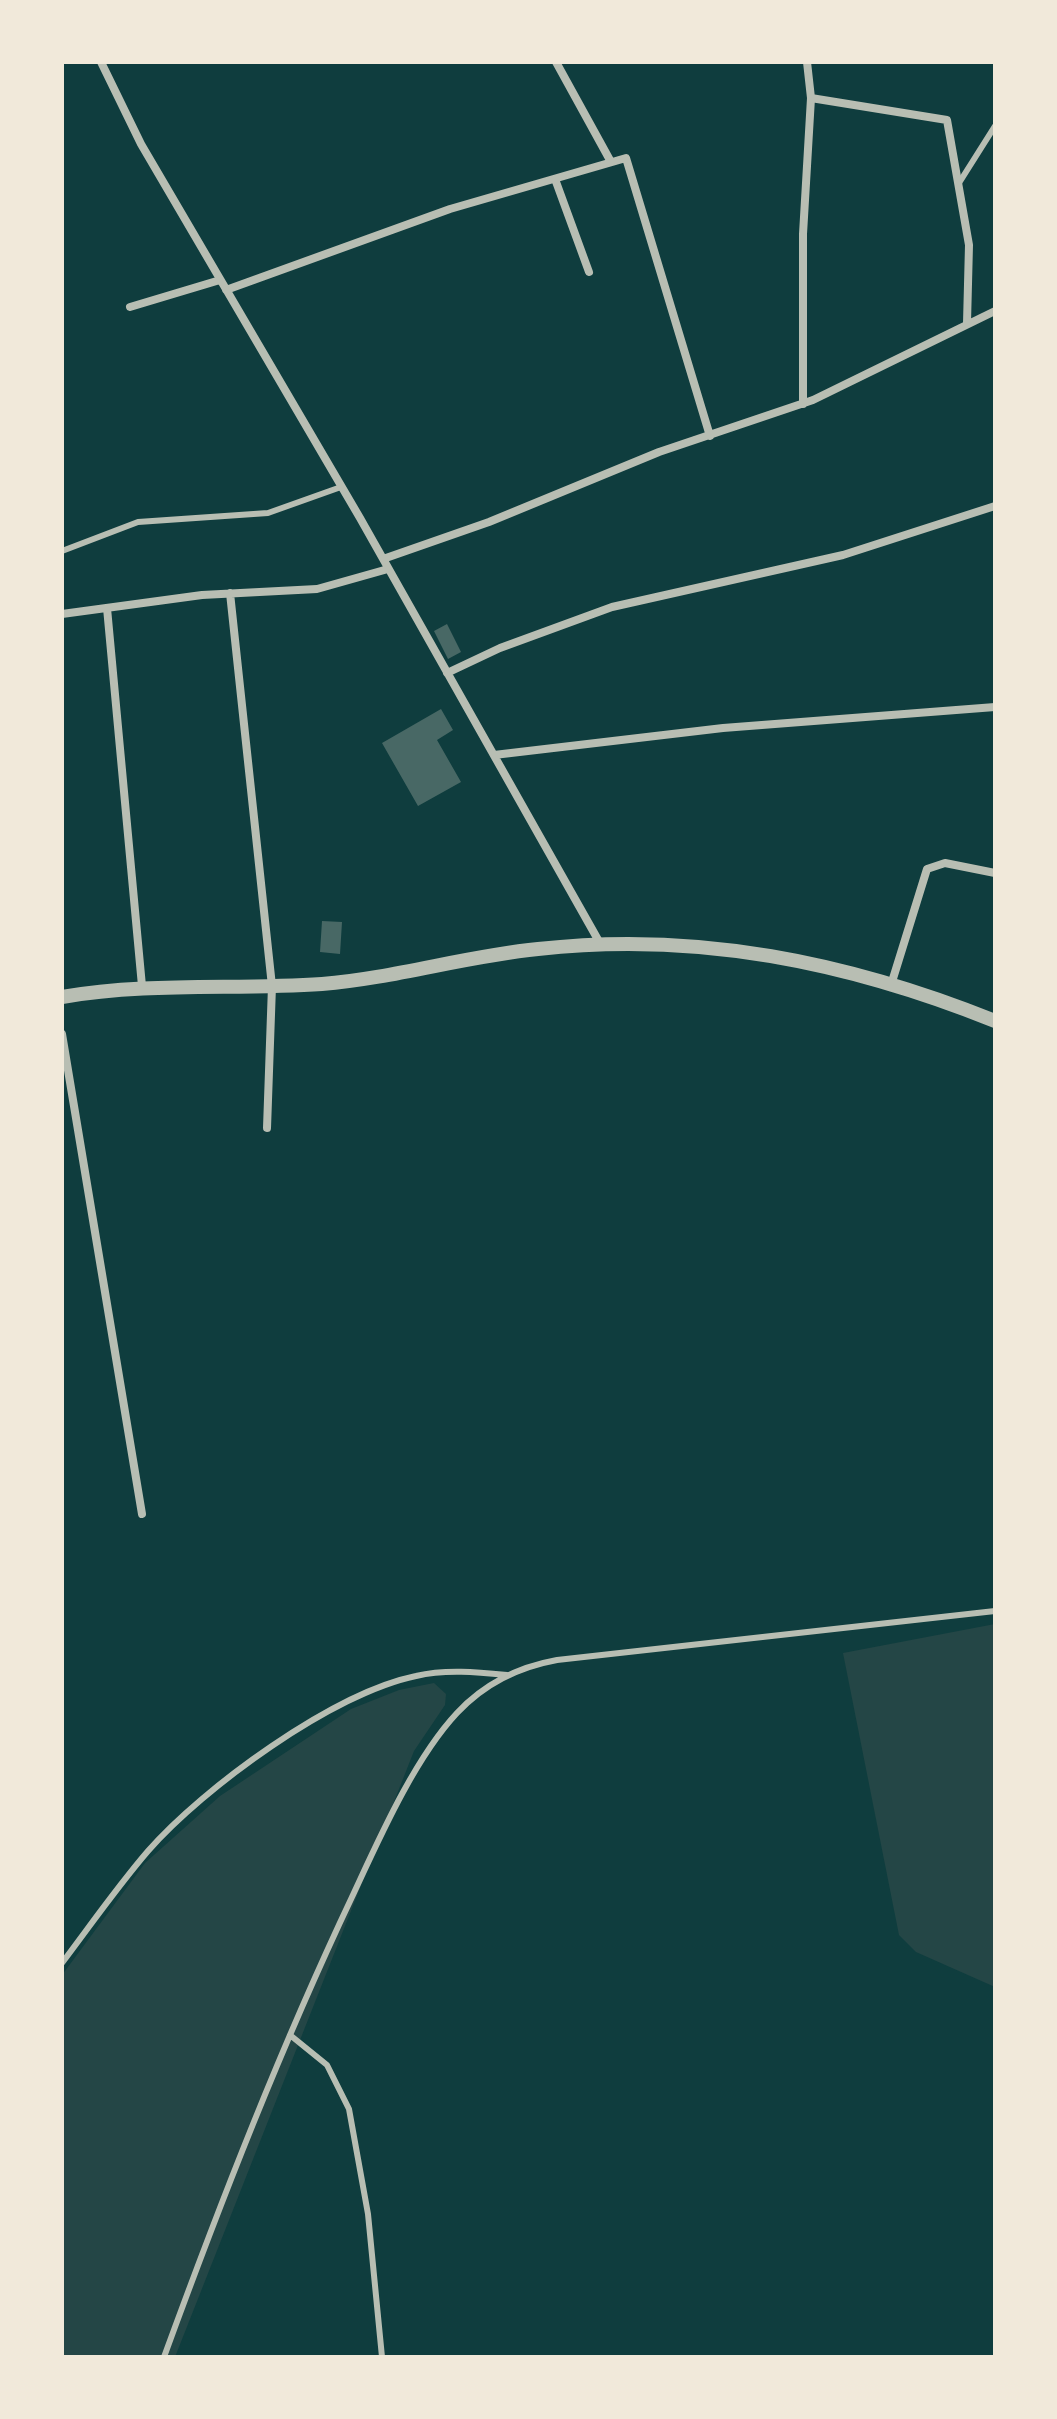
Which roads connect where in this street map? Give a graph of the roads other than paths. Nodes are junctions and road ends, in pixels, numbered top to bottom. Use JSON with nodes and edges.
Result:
{"nodes":[{"id":1,"x":101,"y":62,"type":"edge"},
{"id":2,"x":556,"y":62,"type":"edge"},
{"id":3,"x":807,"y":62,"type":"edge"},
{"id":4,"x":811,"y":98,"type":"junction"},
{"id":5,"x":995,"y":126,"type":"edge"},
{"id":6,"x":611,"y":162,"type":"junction"},
{"id":7,"x":555,"y":179,"type":"junction"},
{"id":8,"x":958,"y":184,"type":"junction"},
{"id":9,"x":589,"y":272,"type":"dead end"},
{"id":10,"x":220,"y":280,"type":"junction"},
{"id":11,"x":226,"y":290,"type":"junction"},
{"id":12,"x":130,"y":307,"type":"dead end"},
{"id":13,"x":995,"y":311,"type":"edge"},
{"id":14,"x":967,"y":323,"type":"junction"},
{"id":15,"x":803,"y":404,"type":"junction"},
{"id":16,"x":710,"y":436,"type":"junction"},
{"id":17,"x":341,"y":487,"type":"junction"},
{"id":18,"x":995,"y":506,"type":"edge"},
{"id":19,"x":62,"y":551,"type":"edge"},
{"id":20,"x":383,"y":559,"type":"junction"},
{"id":21,"x":388,"y":569,"type":"junction"},
{"id":22,"x":230,"y":593,"type":"junction"},
{"id":23,"x":107,"y":608,"type":"junction"},
{"id":24,"x":62,"y":614,"type":"edge"},
{"id":25,"x":447,"y":673,"type":"junction"},
{"id":26,"x":995,"y":707,"type":"edge"},
{"id":27,"x":494,"y":755,"type":"junction"},
{"id":28,"x":995,"y":873,"type":"edge"},
{"id":29,"x":601,"y":945,"type":"junction"},
{"id":30,"x":891,"y":985,"type":"junction"},
{"id":31,"x":142,"y":986,"type":"junction"},
{"id":32,"x":272,"y":986,"type":"junction"},
{"id":33,"x":62,"y":997,"type":"edge"},
{"id":34,"x":995,"y":1021,"type":"edge"},
{"id":35,"x":62,"y":1034,"type":"edge"},
{"id":36,"x":267,"y":1128,"type":"dead end"},
{"id":37,"x":142,"y":1514,"type":"dead end"},
{"id":38,"x":995,"y":1611,"type":"edge"},
{"id":39,"x":508,"y":1675,"type":"junction"},
{"id":40,"x":62,"y":1963,"type":"edge"},
{"id":41,"x":290,"y":2035,"type":"junction"},
{"id":42,"x":164,"y":2357,"type":"edge"},
{"id":43,"x":382,"y":2357,"type":"edge"}],
"edges":[{"from":1,"to":10,"type":"street"},
{"from":2,"to":6,"type":"street"},
{"from":3,"to":4,"type":"street"},
{"from":4,"to":8,"type":"street"},
{"from":4,"to":15,"type":"street"},
{"from":5,"to":8,"type":"lane"},
{"from":6,"to":7,"type":"street"},
{"from":6,"to":16,"type":"street"},
{"from":7,"to":9,"type":"street"},
{"from":7,"to":11,"type":"street"},
{"from":8,"to":14,"type":"street"},
{"from":10,"to":11,"type":"street"},
{"from":10,"to":12,"type":"street"},
{"from":11,"to":17,"type":"street"},
{"from":13,"to":14,"type":"street"},
{"from":14,"to":15,"type":"street"},
{"from":15,"to":16,"type":"street"},
{"from":16,"to":20,"type":"street"},
{"from":17,"to":19,"type":"lane"},
{"from":17,"to":20,"type":"street"},
{"from":18,"to":25,"type":"street"},
{"from":20,"to":21,"type":"street"},
{"from":21,"to":22,"type":"street"},
{"from":21,"to":25,"type":"street"},
{"from":22,"to":23,"type":"street"},
{"from":22,"to":32,"type":"street"},
{"from":23,"to":24,"type":"street"},
{"from":23,"to":31,"type":"street"},
{"from":25,"to":27,"type":"street"},
{"from":26,"to":27,"type":"street"},
{"from":27,"to":29,"type":"street"},
{"from":28,"to":30,"type":"street"},
{"from":29,"to":30,"type":"street"},
{"from":29,"to":32,"type":"street"},
{"from":30,"to":34,"type":"street"},
{"from":31,"to":32,"type":"street"},
{"from":31,"to":33,"type":"street"},
{"from":32,"to":36,"type":"street"},
{"from":35,"to":37,"type":"street"},
{"from":38,"to":39,"type":"lane"},
{"from":39,"to":40,"type":"lane"},
{"from":39,"to":41,"type":"lane"},
{"from":41,"to":42,"type":"lane"},
{"from":41,"to":43,"type":"lane"}]}
